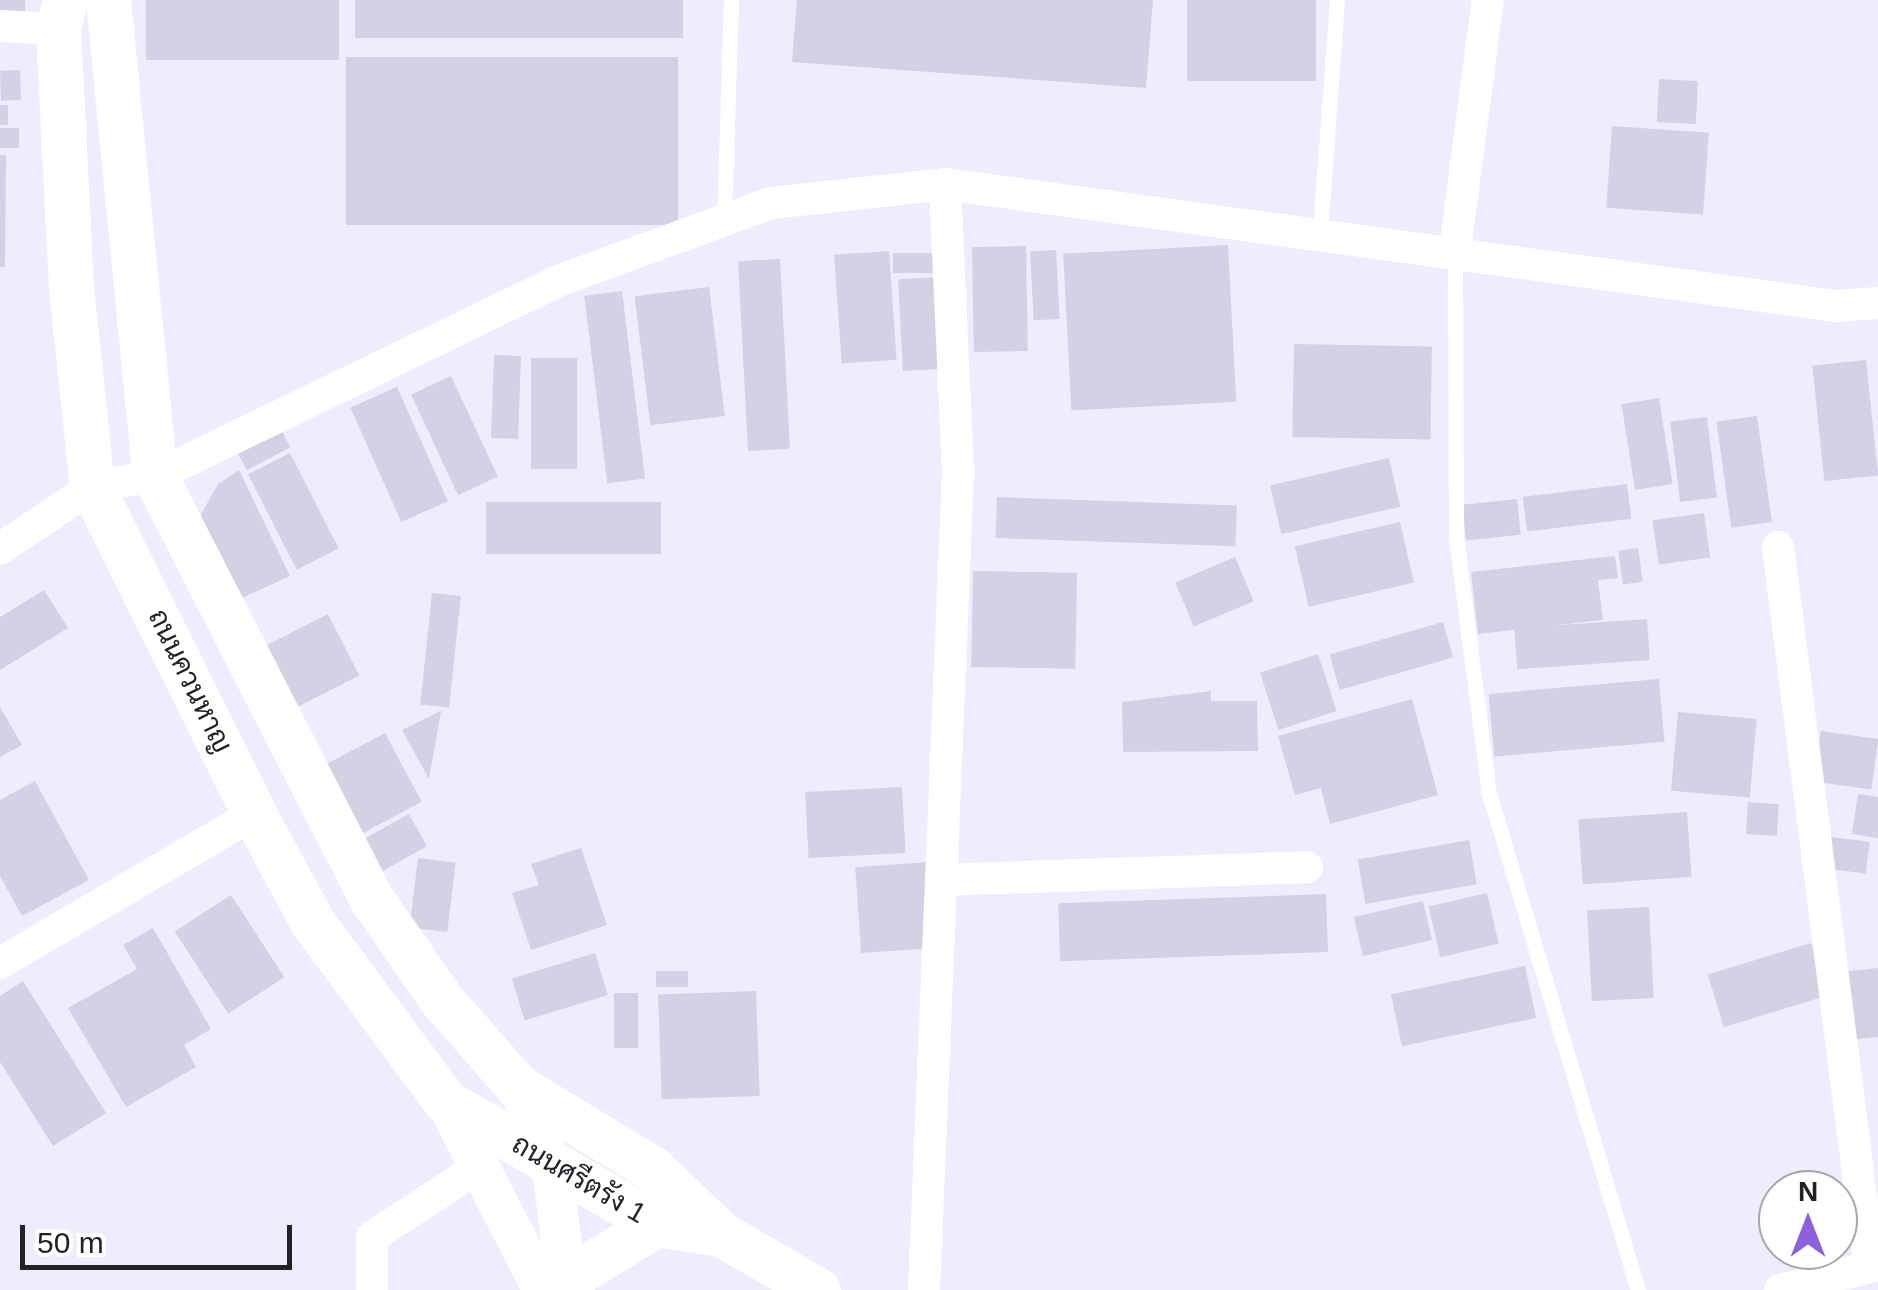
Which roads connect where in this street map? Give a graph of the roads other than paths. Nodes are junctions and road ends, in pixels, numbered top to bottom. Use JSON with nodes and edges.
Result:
{"nodes":[{"id":1,"x":108,"y":0,"type":"edge"},
{"id":2,"x":731,"y":0,"type":"edge"},
{"id":3,"x":1337,"y":0,"type":"edge"},
{"id":4,"x":1488,"y":0,"type":"edge"},
{"id":5,"x":62,"y":14,"type":"edge"},
{"id":6,"x":0,"y":26,"type":"edge"},
{"id":7,"x":945,"y":184,"type":"junction"},
{"id":8,"x":724,"y":221,"type":"junction"},
{"id":9,"x":1320,"y":231,"type":"junction"},
{"id":10,"x":1455,"y":249,"type":"junction"},
{"id":11,"x":1878,"y":303,"type":"edge"},
{"id":12,"x":155,"y":476,"type":"junction"},
{"id":13,"x":92,"y":487,"type":"junction"},
{"id":14,"x":1778,"y":547,"type":"dead end"},
{"id":15,"x":0,"y":549,"type":"edge"},
{"id":16,"x":254,"y":814,"type":"junction"},
{"id":17,"x":1307,"y":868,"type":"dead end"},
{"id":18,"x":941,"y":880,"type":"junction"},
{"id":19,"x":0,"y":963,"type":"edge"},
{"id":20,"x":518,"y":1087,"type":"junction"},
{"id":21,"x":446,"y":1102,"type":"junction"},
{"id":22,"x":551,"y":1163,"type":"junction"},
{"id":23,"x":477,"y":1168,"type":"junction"},
{"id":24,"x":657,"y":1224,"type":"junction"},
{"id":25,"x":721,"y":1234,"type":"junction"},
{"id":26,"x":1874,"y":1266,"type":"edge"},
{"id":27,"x":561,"y":1285,"type":"edge"},
{"id":28,"x":372,"y":1290,"type":"edge"},
{"id":29,"x":818,"y":1290,"type":"edge"},
{"id":30,"x":924,"y":1290,"type":"edge"},
{"id":31,"x":1638,"y":1290,"type":"edge"},
{"id":32,"x":1780,"y":1290,"type":"edge"}],
"edges":[{"from":1,"to":12,"type":"main road"},
{"from":2,"to":8,"type":"lane"},
{"from":3,"to":9,"type":"lane"},
{"from":4,"to":10,"type":"street"},
{"from":5,"to":6,"type":"street"},
{"from":5,"to":13,"type":"main road","name":"ถนนควนหาญ"},
{"from":7,"to":8,"type":"street"},
{"from":7,"to":9,"type":"street"},
{"from":7,"to":18,"type":"street"},
{"from":8,"to":12,"type":"street"},
{"from":9,"to":10,"type":"street"},
{"from":10,"to":11,"type":"street"},
{"from":10,"to":31,"type":"lane"},
{"from":12,"to":13,"type":"street"},
{"from":12,"to":20,"type":"main road"},
{"from":13,"to":15,"type":"street"},
{"from":13,"to":16,"type":"main road","name":"ถนนควนหาญ"},
{"from":14,"to":26,"type":"street"},
{"from":16,"to":19,"type":"street"},
{"from":16,"to":21,"type":"main road","name":"ถนนควนหาญ"},
{"from":17,"to":18,"type":"street"},
{"from":18,"to":30,"type":"street"},
{"from":20,"to":22,"type":"street"},
{"from":20,"to":25,"type":"main road","name":"ถนนศรีตรัง 1"},
{"from":21,"to":22,"type":"main road","name":"ถนนศรีตรัง 1"},
{"from":21,"to":23,"type":"street","name":"ถนนควนหาญ"},
{"from":22,"to":24,"type":"main road","name":"ถนนศรีตรัง 1"},
{"from":22,"to":27,"type":"street"},
{"from":23,"to":27,"type":"street","name":"ถนนควนหาญ"},
{"from":23,"to":28,"type":"street"},
{"from":24,"to":25,"type":"main road","name":"ถนนศรีตรัง 1"},
{"from":24,"to":27,"type":"main road"},
{"from":25,"to":29,"type":"main road","name":"ถนนศรีตรัง 1"},
{"from":26,"to":32,"type":"street"}]}
